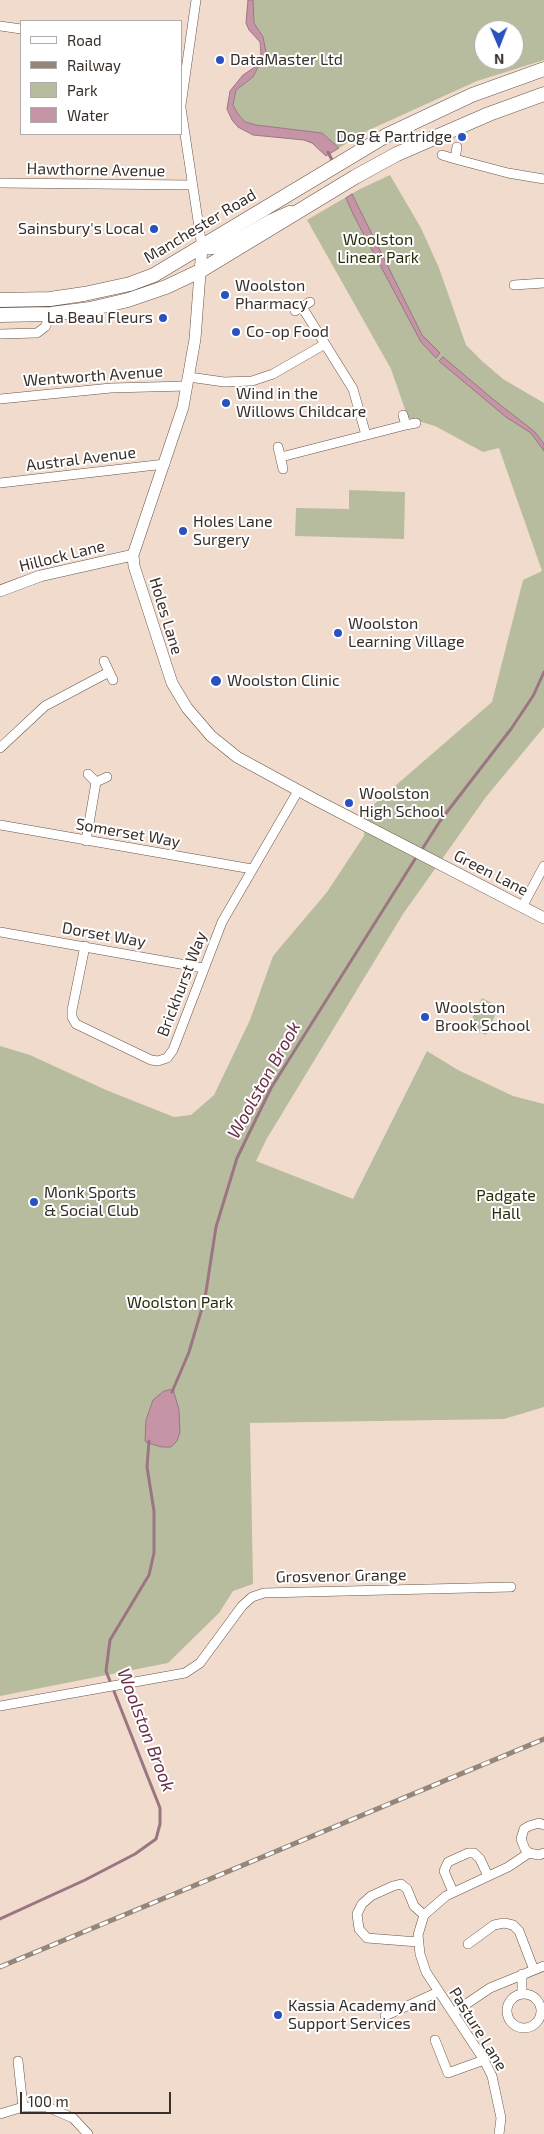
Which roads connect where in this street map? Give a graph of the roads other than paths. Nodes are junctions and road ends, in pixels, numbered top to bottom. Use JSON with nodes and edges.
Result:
{"nodes":[{"id":1,"x":196,"y":0,"type":"edge"},
{"id":2,"x":0,"y":26,"type":"edge"},
{"id":3,"x":20,"y":29,"type":"edge"},
{"id":4,"x":185,"y":47,"type":"edge"},
{"id":5,"x":544,"y":69,"type":"edge"},
{"id":6,"x":182,"y":91,"type":"edge"},
{"id":7,"x":544,"y":94,"type":"edge"},
{"id":8,"x":182,"y":113,"type":"edge"},
{"id":9,"x":457,"y":147,"type":"dead end"},
{"id":10,"x":442,"y":155,"type":"dead end"},
{"id":11,"x":455,"y":159,"type":"junction"},
{"id":12,"x":544,"y":179,"type":"edge"},
{"id":13,"x":0,"y":183,"type":"edge"},
{"id":14,"x":192,"y":186,"type":"junction"},
{"id":15,"x":328,"y":193,"type":"junction"},
{"id":16,"x":202,"y":247,"type":"junction"},
{"id":17,"x":200,"y":271,"type":"junction"},
{"id":18,"x":544,"y":283,"type":"edge"},
{"id":19,"x":514,"y":285,"type":"dead end"},
{"id":20,"x":0,"y":300,"type":"edge"},
{"id":21,"x":302,"y":306,"type":"dead end"},
{"id":22,"x":51,"y":314,"type":"junction"},
{"id":23,"x":0,"y":315,"type":"edge"},
{"id":24,"x":0,"y":334,"type":"edge"},
{"id":25,"x":325,"y":344,"type":"junction"},
{"id":26,"x":188,"y":381,"type":"junction"},
{"id":27,"x":0,"y":399,"type":"edge"},
{"id":28,"x":403,"y":415,"type":"dead end"},
{"id":29,"x":416,"y":423,"type":"dead end"},
{"id":30,"x":406,"y":425,"type":"junction"},
{"id":31,"x":366,"y":435,"type":"junction"},
{"id":32,"x":278,"y":446,"type":"dead end"},
{"id":33,"x":281,"y":457,"type":"junction"},
{"id":34,"x":165,"y":464,"type":"junction"},
{"id":35,"x":283,"y":470,"type":"dead end"},
{"id":36,"x":0,"y":483,"type":"edge"},
{"id":37,"x":133,"y":554,"type":"junction"},
{"id":38,"x":0,"y":591,"type":"edge"},
{"id":39,"x":104,"y":661,"type":"dead end"},
{"id":40,"x":0,"y":748,"type":"edge"},
{"id":41,"x":88,"y":774,"type":"dead end"},
{"id":42,"x":107,"y":777,"type":"dead end"},
{"id":43,"x":96,"y":782,"type":"junction"},
{"id":44,"x":298,"y":791,"type":"junction"},
{"id":45,"x":0,"y":825,"type":"edge"},
{"id":46,"x":86,"y":841,"type":"junction"},
{"id":47,"x":411,"y":850,"type":"joint"},
{"id":48,"x":544,"y":866,"type":"edge"},
{"id":49,"x":252,"y":869,"type":"junction"},
{"id":50,"x":522,"y":907,"type":"junction"},
{"id":51,"x":544,"y":918,"type":"edge"},
{"id":52,"x":0,"y":932,"type":"edge"},
{"id":53,"x":85,"y":946,"type":"junction"},
{"id":54,"x":203,"y":968,"type":"junction"},
{"id":55,"x":512,"y":1587,"type":"dead end"},
{"id":56,"x":0,"y":1706,"type":"edge"},
{"id":57,"x":544,"y":1825,"type":"edge"},
{"id":58,"x":529,"y":1853,"type":"junction"},
{"id":59,"x":544,"y":1853,"type":"edge"},
{"id":60,"x":488,"y":1876,"type":"junction"},
{"id":61,"x":453,"y":1892,"type":"junction"},
{"id":62,"x":424,"y":1915,"type":"junction"},
{"id":63,"x":418,"y":1942,"type":"junction"},
{"id":64,"x":468,"y":1944,"type":"dead end"},
{"id":65,"x":544,"y":1966,"type":"edge"},
{"id":66,"x":534,"y":1970,"type":"junction"},
{"id":67,"x":522,"y":1974,"type":"junction"},
{"id":68,"x":438,"y":1992,"type":"junction"},
{"id":69,"x":522,"y":1994,"type":"dead end"},
{"id":70,"x":453,"y":2013,"type":"junction"},
{"id":71,"x":385,"y":2016,"type":"dead end"},
{"id":72,"x":435,"y":2040,"type":"dead end"},
{"id":73,"x":484,"y":2060,"type":"junction"},
{"id":74,"x":18,"y":2061,"type":"dead end"},
{"id":75,"x":23,"y":2107,"type":"junction"},
{"id":76,"x":0,"y":2114,"type":"edge"},
{"id":77,"x":88,"y":2134,"type":"edge"},
{"id":78,"x":499,"y":2134,"type":"edge"}],
"edges":[{"from":1,"to":4,"type":"street"},
{"from":2,"to":3,"type":"street"},
{"from":4,"to":6,"type":"street"},
{"from":5,"to":16,"type":"main road","name":"Manchester Road"},
{"from":7,"to":15,"type":"main road","name":"Manchester Road"},
{"from":8,"to":14,"type":"street"},
{"from":9,"to":11,"type":"street"},
{"from":10,"to":11,"type":"street"},
{"from":11,"to":12,"type":"street"},
{"from":13,"to":14,"type":"street","name":"Hawthorne Avenue"},
{"from":14,"to":16,"type":"street"},
{"from":15,"to":16,"type":"street"},
{"from":15,"to":17,"type":"main road","name":"Manchester Road"},
{"from":16,"to":17,"type":"street"},
{"from":16,"to":20,"type":"main road","name":"Manchester Road"},
{"from":17,"to":22,"type":"main road","name":"Manchester Road"},
{"from":17,"to":26,"type":"street"},
{"from":18,"to":19,"type":"street"},
{"from":21,"to":25,"type":"street"},
{"from":22,"to":23,"type":"main road","name":"Manchester Road"},
{"from":22,"to":24,"type":"street"},
{"from":25,"to":26,"type":"street","name":"Wentworth Avenue"},
{"from":25,"to":31,"type":"street"},
{"from":26,"to":27,"type":"street","name":"Wentworth Avenue"},
{"from":26,"to":34,"type":"street"},
{"from":28,"to":30,"type":"street"},
{"from":29,"to":30,"type":"street"},
{"from":30,"to":31,"type":"street"},
{"from":31,"to":33,"type":"street"},
{"from":32,"to":33,"type":"street"},
{"from":33,"to":35,"type":"street"},
{"from":34,"to":36,"type":"street","name":"Austral Avenue"},
{"from":34,"to":37,"type":"street"},
{"from":37,"to":38,"type":"street","name":"Hillock Lane"},
{"from":37,"to":44,"type":"street","name":"Holes Lane"},
{"from":39,"to":40,"type":"street"},
{"from":41,"to":43,"type":"street"},
{"from":42,"to":43,"type":"street"},
{"from":43,"to":46,"type":"street"},
{"from":44,"to":47,"type":"street","name":"Holes Lane"},
{"from":44,"to":49,"type":"street","name":"Brickhurst Way"},
{"from":45,"to":46,"type":"street","name":"Somerset Way"},
{"from":46,"to":49,"type":"street","name":"Somerset Way"},
{"from":47,"to":50,"type":"street","name":"Green Lane"},
{"from":48,"to":50,"type":"street"},
{"from":49,"to":54,"type":"street","name":"Brickhurst Way"},
{"from":50,"to":51,"type":"street","name":"Green Lane"},
{"from":52,"to":53,"type":"street","name":"Dorset Way"},
{"from":53,"to":54,"type":"street","name":"Dorset Way"},
{"from":53,"to":54,"type":"street","name":"Brickhurst Way"},
{"from":55,"to":56,"type":"street","name":"Grosvenor Grange"},
{"from":57,"to":58,"type":"street"},
{"from":58,"to":59,"type":"street"},
{"from":58,"to":60,"type":"street"},
{"from":60,"to":61,"type":"street"},
{"from":60,"to":61,"type":"street"},
{"from":61,"to":62,"type":"street"},
{"from":62,"to":63,"type":"street","name":"Pasture Lane"},
{"from":62,"to":63,"type":"street"},
{"from":63,"to":68,"type":"street","name":"Pasture Lane"},
{"from":64,"to":66,"type":"street"},
{"from":65,"to":66,"type":"street"},
{"from":66,"to":67,"type":"street"},
{"from":67,"to":69,"type":"street"},
{"from":67,"to":70,"type":"street"},
{"from":68,"to":70,"type":"street","name":"Pasture Lane"},
{"from":68,"to":71,"type":"street"},
{"from":70,"to":73,"type":"street","name":"Pasture Lane"},
{"from":72,"to":73,"type":"street"},
{"from":73,"to":78,"type":"street","name":"Pasture Lane"},
{"from":74,"to":75,"type":"street"},
{"from":75,"to":76,"type":"street"},
{"from":75,"to":77,"type":"street"}]}
